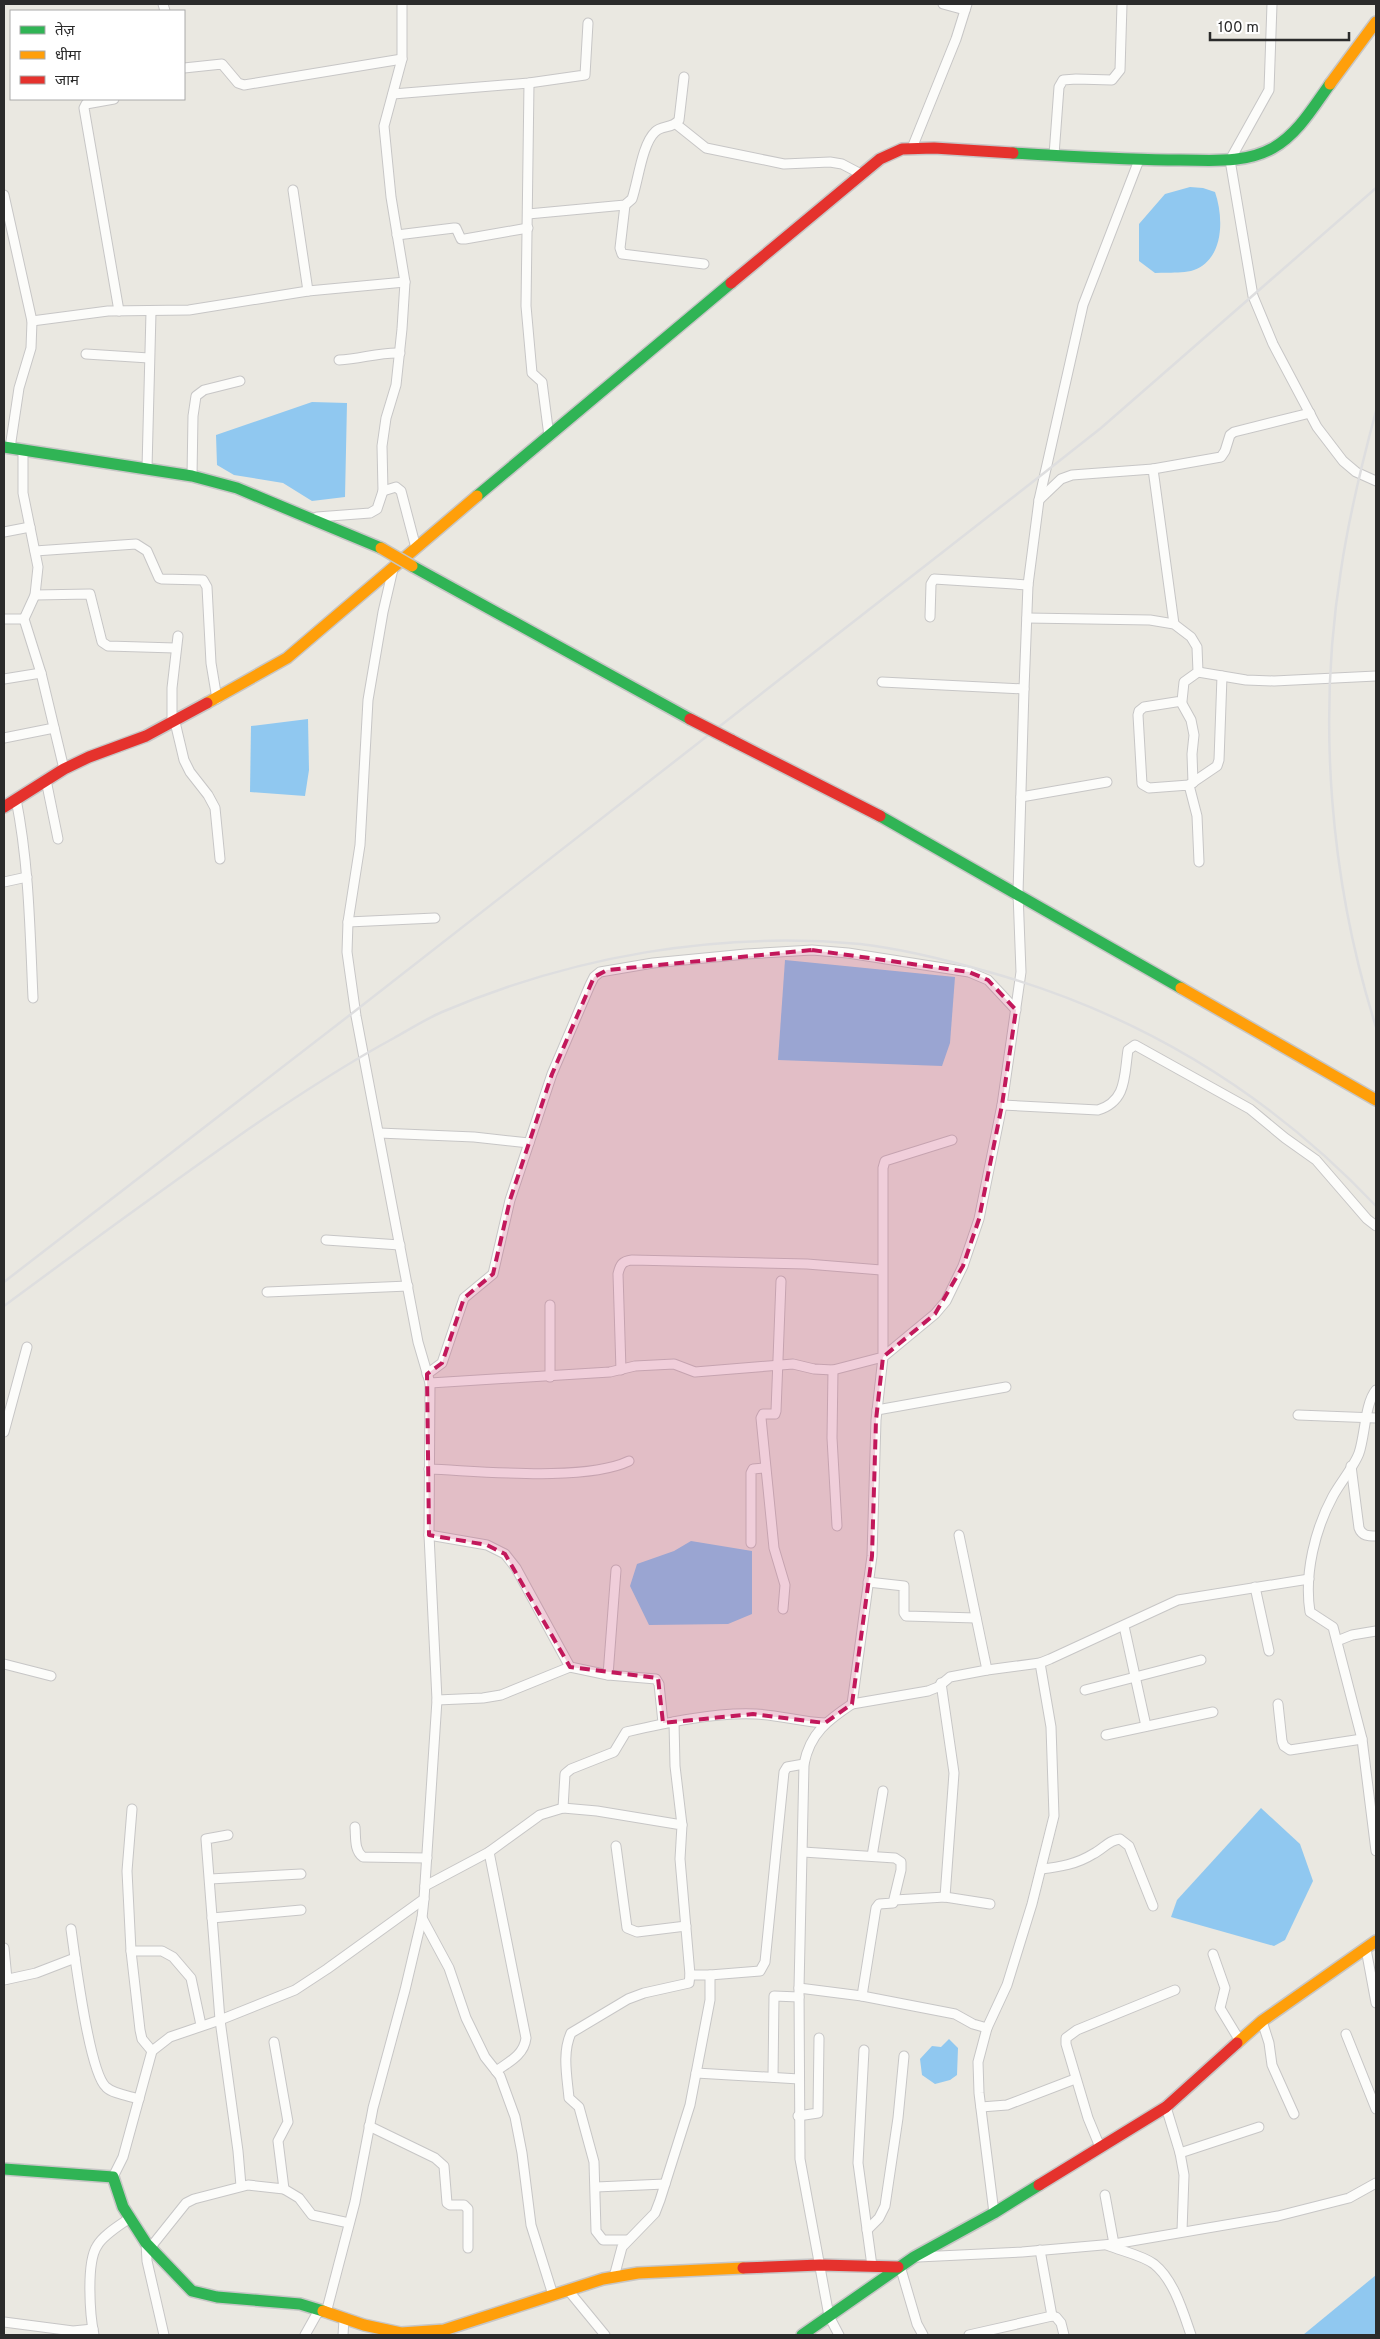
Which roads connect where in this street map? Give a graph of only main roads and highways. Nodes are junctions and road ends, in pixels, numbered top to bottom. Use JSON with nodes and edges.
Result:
{"nodes":[{"id":1,"x":1376,"y":22,"type":"edge"},
{"id":2,"x":7,"y":448,"type":"edge"},
{"id":3,"x":4,"y":807,"type":"edge"},
{"id":4,"x":1376,"y":1100,"type":"edge"},
{"id":5,"x":1376,"y":1941,"type":"edge"},
{"id":6,"x":4,"y":2169,"type":"edge"},
{"id":7,"x":899,"y":2266,"type":"junction"},
{"id":8,"x":415,"y":2334,"type":"edge"},
{"id":9,"x":802,"y":2335,"type":"edge"}],
"edges":[{"from":1,"to":3,"type":"main road"},
{"from":2,"to":4,"type":"main road","bridge":true},
{"from":5,"to":7,"type":"main road"},
{"from":6,"to":8,"type":"main road"},
{"from":7,"to":8,"type":"main road"},
{"from":7,"to":9,"type":"main road"}]}
